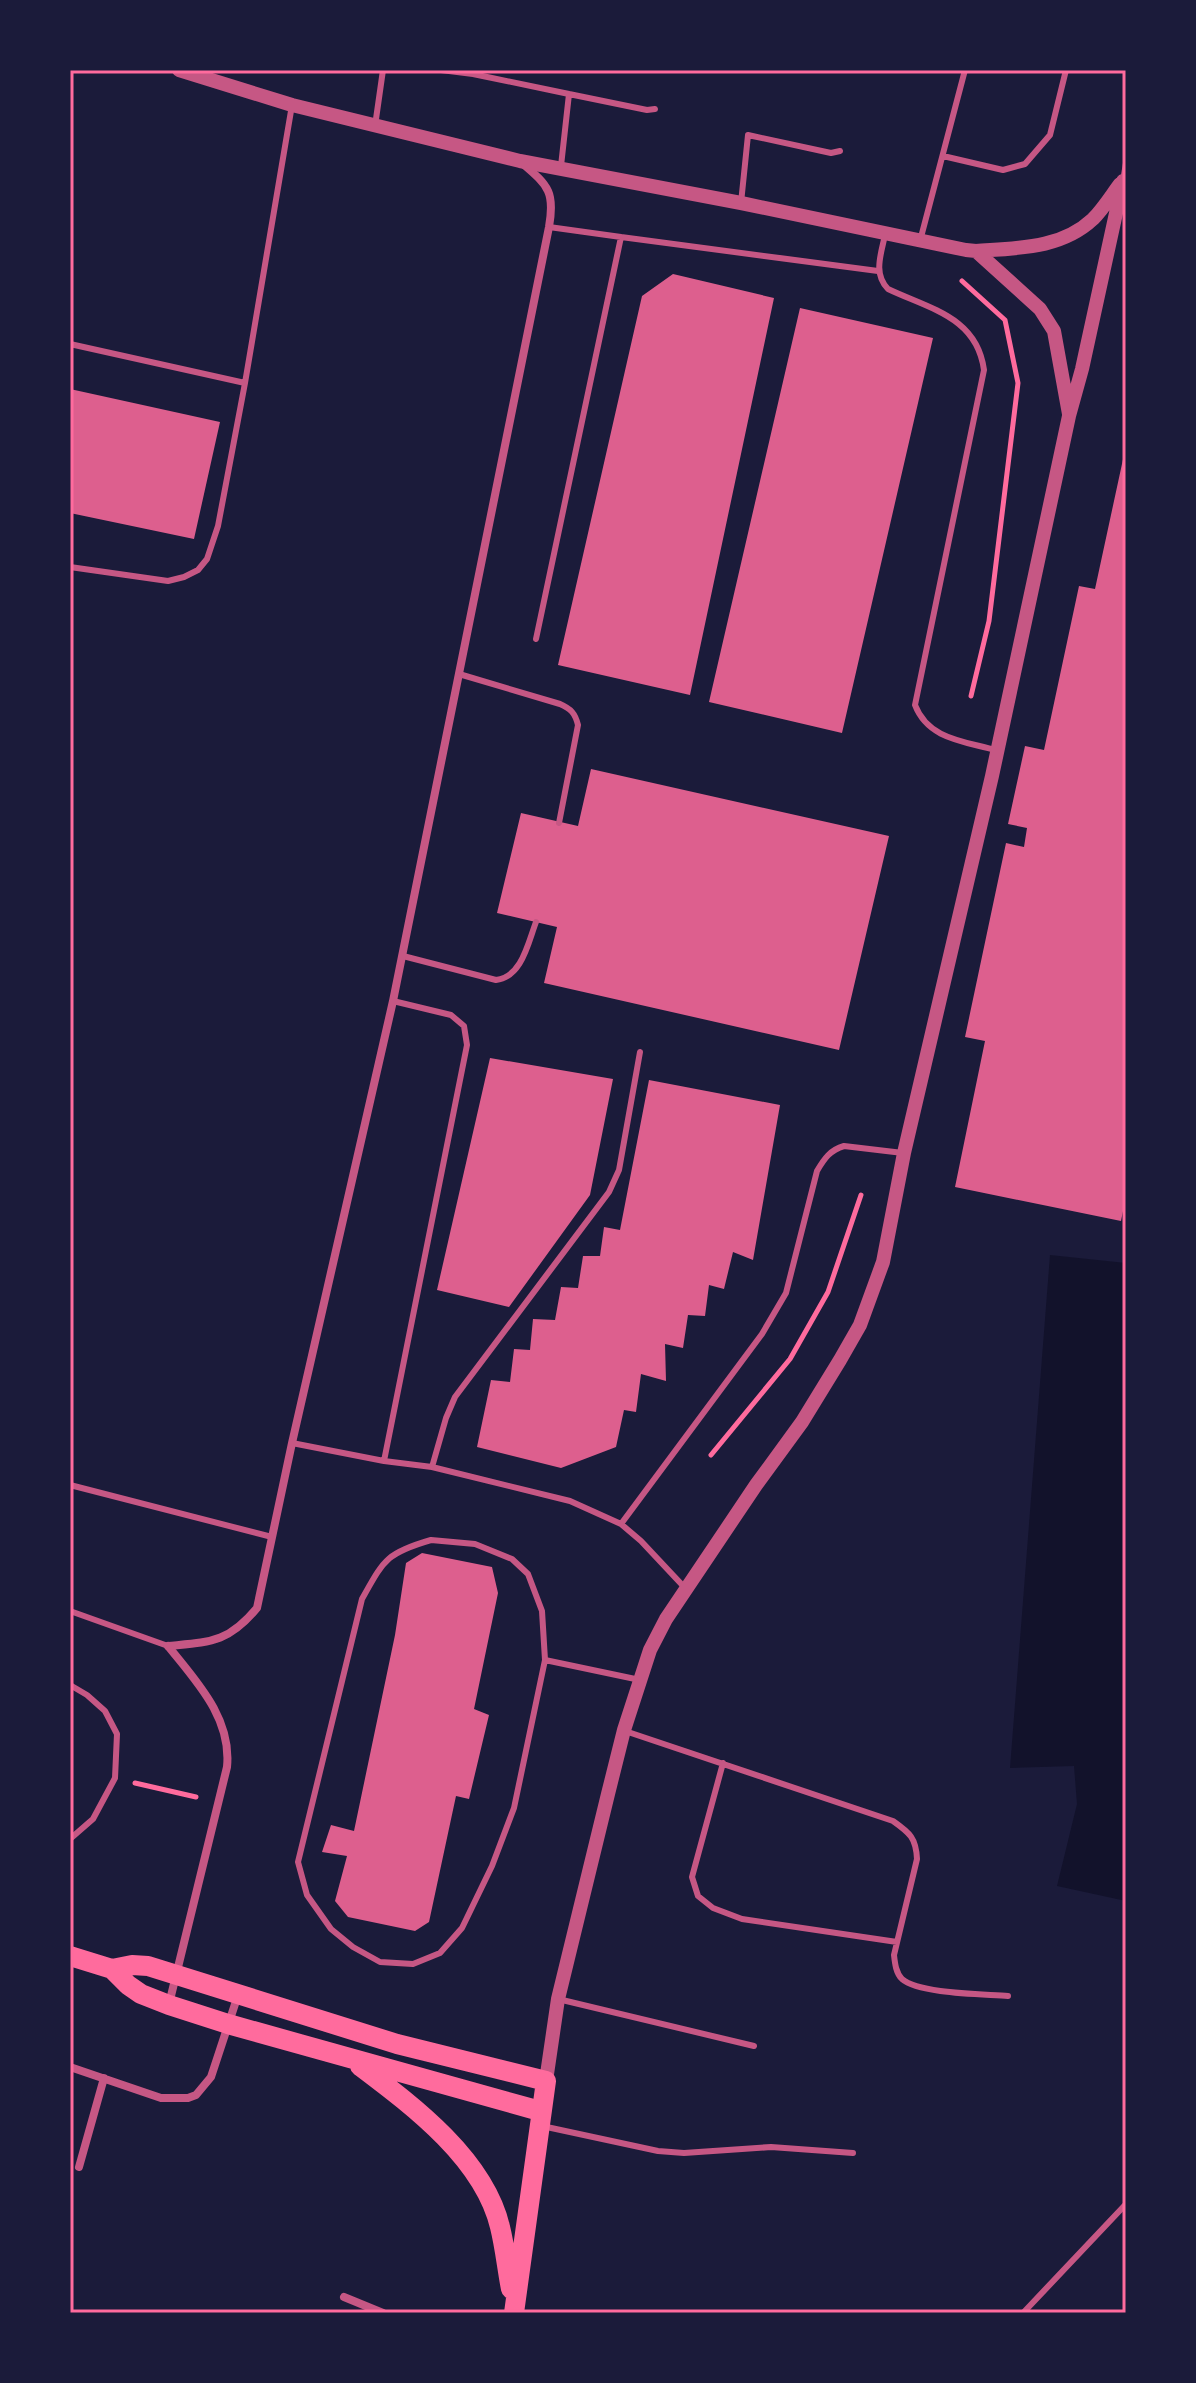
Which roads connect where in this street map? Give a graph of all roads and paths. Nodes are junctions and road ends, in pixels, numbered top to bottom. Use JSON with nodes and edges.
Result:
{"nodes":[{"id":1,"x":179,"y":70,"type":"edge"},
{"id":2,"x":383,"y":70,"type":"edge"},
{"id":3,"x":441,"y":70,"type":"edge"},
{"id":4,"x":965,"y":70,"type":"edge"},
{"id":5,"x":1066,"y":70,"type":"edge"},
{"id":6,"x":569,"y":94,"type":"junction"},
{"id":7,"x":292,"y":105,"type":"junction"},
{"id":8,"x":655,"y":109,"type":"dead end"},
{"id":9,"x":375,"y":126,"type":"junction"},
{"id":10,"x":840,"y":151,"type":"dead end"},
{"id":11,"x":943,"y":156,"type":"junction"},
{"id":12,"x":520,"y":161,"type":"junction"},
{"id":13,"x":1126,"y":163,"type":"edge"},
{"id":14,"x":561,"y":168,"type":"junction"},
{"id":15,"x":1124,"y":181,"type":"edge"},
{"id":16,"x":741,"y":203,"type":"junction"},
{"id":17,"x":549,"y":227,"type":"junction"},
{"id":18,"x":885,"y":235,"type":"junction"},
{"id":19,"x":621,"y":237,"type":"junction"},
{"id":20,"x":920,"y":241,"type":"junction"},
{"id":21,"x":976,"y":251,"type":"junction"},
{"id":22,"x":878,"y":271,"type":"junction"},
{"id":23,"x":962,"y":281,"type":"dead end"},
{"id":24,"x":70,"y":344,"type":"edge"},
{"id":25,"x":245,"y":383,"type":"junction"},
{"id":26,"x":1069,"y":416,"type":"junction"},
{"id":27,"x":70,"y":567,"type":"edge"},
{"id":28,"x":536,"y":639,"type":"dead end"},
{"id":29,"x":459,"y":674,"type":"junction"},
{"id":30,"x":971,"y":696,"type":"dead end"},
{"id":31,"x":997,"y":751,"type":"junction"},
{"id":32,"x":559,"y":823,"type":"dead end"},
{"id":33,"x":536,"y":922,"type":"dead end"},
{"id":34,"x":403,"y":956,"type":"junction"},
{"id":35,"x":393,"y":1001,"type":"junction"},
{"id":36,"x":640,"y":1052,"type":"dead end"},
{"id":37,"x":904,"y":1153,"type":"junction"},
{"id":38,"x":861,"y":1195,"type":"dead end"},
{"id":39,"x":292,"y":1443,"type":"junction"},
{"id":40,"x":711,"y":1455,"type":"dead end"},
{"id":41,"x":384,"y":1461,"type":"junction"},
{"id":42,"x":432,"y":1467,"type":"junction"},
{"id":43,"x":70,"y":1485,"type":"edge"},
{"id":44,"x":621,"y":1524,"type":"junction"},
{"id":45,"x":272,"y":1537,"type":"junction"},
{"id":46,"x":686,"y":1589,"type":"junction"},
{"id":47,"x":70,"y":1611,"type":"edge"},
{"id":48,"x":168,"y":1646,"type":"junction"},
{"id":49,"x":545,"y":1660,"type":"junction"},
{"id":50,"x":640,"y":1680,"type":"junction"},
{"id":51,"x":70,"y":1685,"type":"edge"},
{"id":52,"x":624,"y":1730,"type":"junction"},
{"id":53,"x":723,"y":1763,"type":"junction"},
{"id":54,"x":115,"y":1778,"type":"junction"},
{"id":55,"x":219,"y":1802,"type":"junction"},
{"id":56,"x":70,"y":1839,"type":"edge"},
{"id":57,"x":897,"y":1942,"type":"junction"},
{"id":58,"x":70,"y":1956,"type":"edge"},
{"id":59,"x":112,"y":1969,"type":"junction"},
{"id":60,"x":178,"y":1975,"type":"junction"},
{"id":61,"x":238,"y":1995,"type":"junction"},
{"id":62,"x":1008,"y":1996,"type":"dead end"},
{"id":63,"x":558,"y":1999,"type":"junction"},
{"id":64,"x":169,"y":2005,"type":"junction"},
{"id":65,"x":228,"y":2024,"type":"junction"},
{"id":66,"x":754,"y":2046,"type":"dead end"},
{"id":67,"x":351,"y":2058,"type":"junction"},
{"id":68,"x":70,"y":2067,"type":"edge"},
{"id":69,"x":104,"y":2078,"type":"junction"},
{"id":70,"x":546,"y":2081,"type":"junction"},
{"id":71,"x":539,"y":2118,"type":"junction"},
{"id":72,"x":853,"y":2153,"type":"dead end"},
{"id":73,"x":79,"y":2167,"type":"dead end"},
{"id":74,"x":1126,"y":2204,"type":"edge"},
{"id":75,"x":344,"y":2297,"type":"dead end"},
{"id":76,"x":514,"y":2311,"type":"edge"},
{"id":77,"x":383,"y":2313,"type":"edge"},
{"id":78,"x":1023,"y":2313,"type":"edge"}],
"edges":[{"from":1,"to":7,"type":"street"},
{"from":2,"to":9,"type":"lane"},
{"from":3,"to":6,"type":"lane"},
{"from":4,"to":11,"type":"lane"},
{"from":5,"to":11,"type":"lane"},
{"from":6,"to":8,"type":"lane"},
{"from":6,"to":14,"type":"lane"},
{"from":7,"to":9,"type":"street"},
{"from":7,"to":25,"type":"lane"},
{"from":9,"to":12,"type":"street"},
{"from":10,"to":16,"type":"lane"},
{"from":11,"to":20,"type":"lane"},
{"from":12,"to":14,"type":"street"},
{"from":12,"to":17,"type":"street"},
{"from":13,"to":15,"type":"lane"},
{"from":14,"to":16,"type":"street"},
{"from":15,"to":21,"type":"street"},
{"from":15,"to":26,"type":"street"},
{"from":16,"to":18,"type":"street"},
{"from":17,"to":19,"type":"lane"},
{"from":17,"to":29,"type":"street"},
{"from":18,"to":20,"type":"street"},
{"from":18,"to":22,"type":"lane"},
{"from":19,"to":22,"type":"lane"},
{"from":19,"to":28,"type":"lane"},
{"from":20,"to":21,"type":"street"},
{"from":21,"to":26,"type":"street"},
{"from":22,"to":31,"type":"lane"},
{"from":23,"to":30,"type":"path"},
{"from":24,"to":25,"type":"lane"},
{"from":25,"to":27,"type":"lane"},
{"from":26,"to":31,"type":"street"},
{"from":29,"to":32,"type":"lane"},
{"from":29,"to":34,"type":"street"},
{"from":31,"to":37,"type":"street"},
{"from":33,"to":34,"type":"lane"},
{"from":34,"to":35,"type":"street"},
{"from":35,"to":39,"type":"street"},
{"from":35,"to":41,"type":"lane"},
{"from":36,"to":42,"type":"lane"},
{"from":37,"to":44,"type":"lane"},
{"from":37,"to":46,"type":"street"},
{"from":38,"to":40,"type":"path"},
{"from":39,"to":41,"type":"lane"},
{"from":39,"to":45,"type":"street"},
{"from":41,"to":42,"type":"lane"},
{"from":42,"to":44,"type":"lane"},
{"from":43,"to":45,"type":"lane"},
{"from":44,"to":46,"type":"lane"},
{"from":45,"to":48,"type":"street"},
{"from":46,"to":50,"type":"street"},
{"from":47,"to":48,"type":"lane"},
{"from":48,"to":55,"type":"street"},
{"from":49,"to":49,"type":"lane"},
{"from":49,"to":50,"type":"lane"},
{"from":50,"to":52,"type":"street"},
{"from":51,"to":54,"type":"lane"},
{"from":52,"to":53,"type":"lane"},
{"from":52,"to":63,"type":"street"},
{"from":53,"to":57,"type":"lane"},
{"from":53,"to":57,"type":"lane"},
{"from":54,"to":55,"type":"path"},
{"from":54,"to":56,"type":"lane"},
{"from":55,"to":60,"type":"street"},
{"from":57,"to":62,"type":"lane"},
{"from":58,"to":59,"type":"main road"},
{"from":59,"to":60,"type":"main road"},
{"from":59,"to":64,"type":"main road"},
{"from":60,"to":61,"type":"main road"},
{"from":60,"to":64,"type":"street"},
{"from":61,"to":65,"type":"street"},
{"from":61,"to":70,"type":"main road"},
{"from":63,"to":66,"type":"lane"},
{"from":63,"to":70,"type":"street"},
{"from":64,"to":65,"type":"main road"},
{"from":65,"to":67,"type":"main road"},
{"from":65,"to":69,"type":"street"},
{"from":67,"to":71,"type":"main road"},
{"from":67,"to":76,"type":"main road"},
{"from":68,"to":69,"type":"street"},
{"from":69,"to":73,"type":"street"},
{"from":70,"to":71,"type":"main road"},
{"from":71,"to":72,"type":"lane"},
{"from":71,"to":76,"type":"main road"},
{"from":74,"to":78,"type":"lane"},
{"from":75,"to":77,"type":"street"}]}
